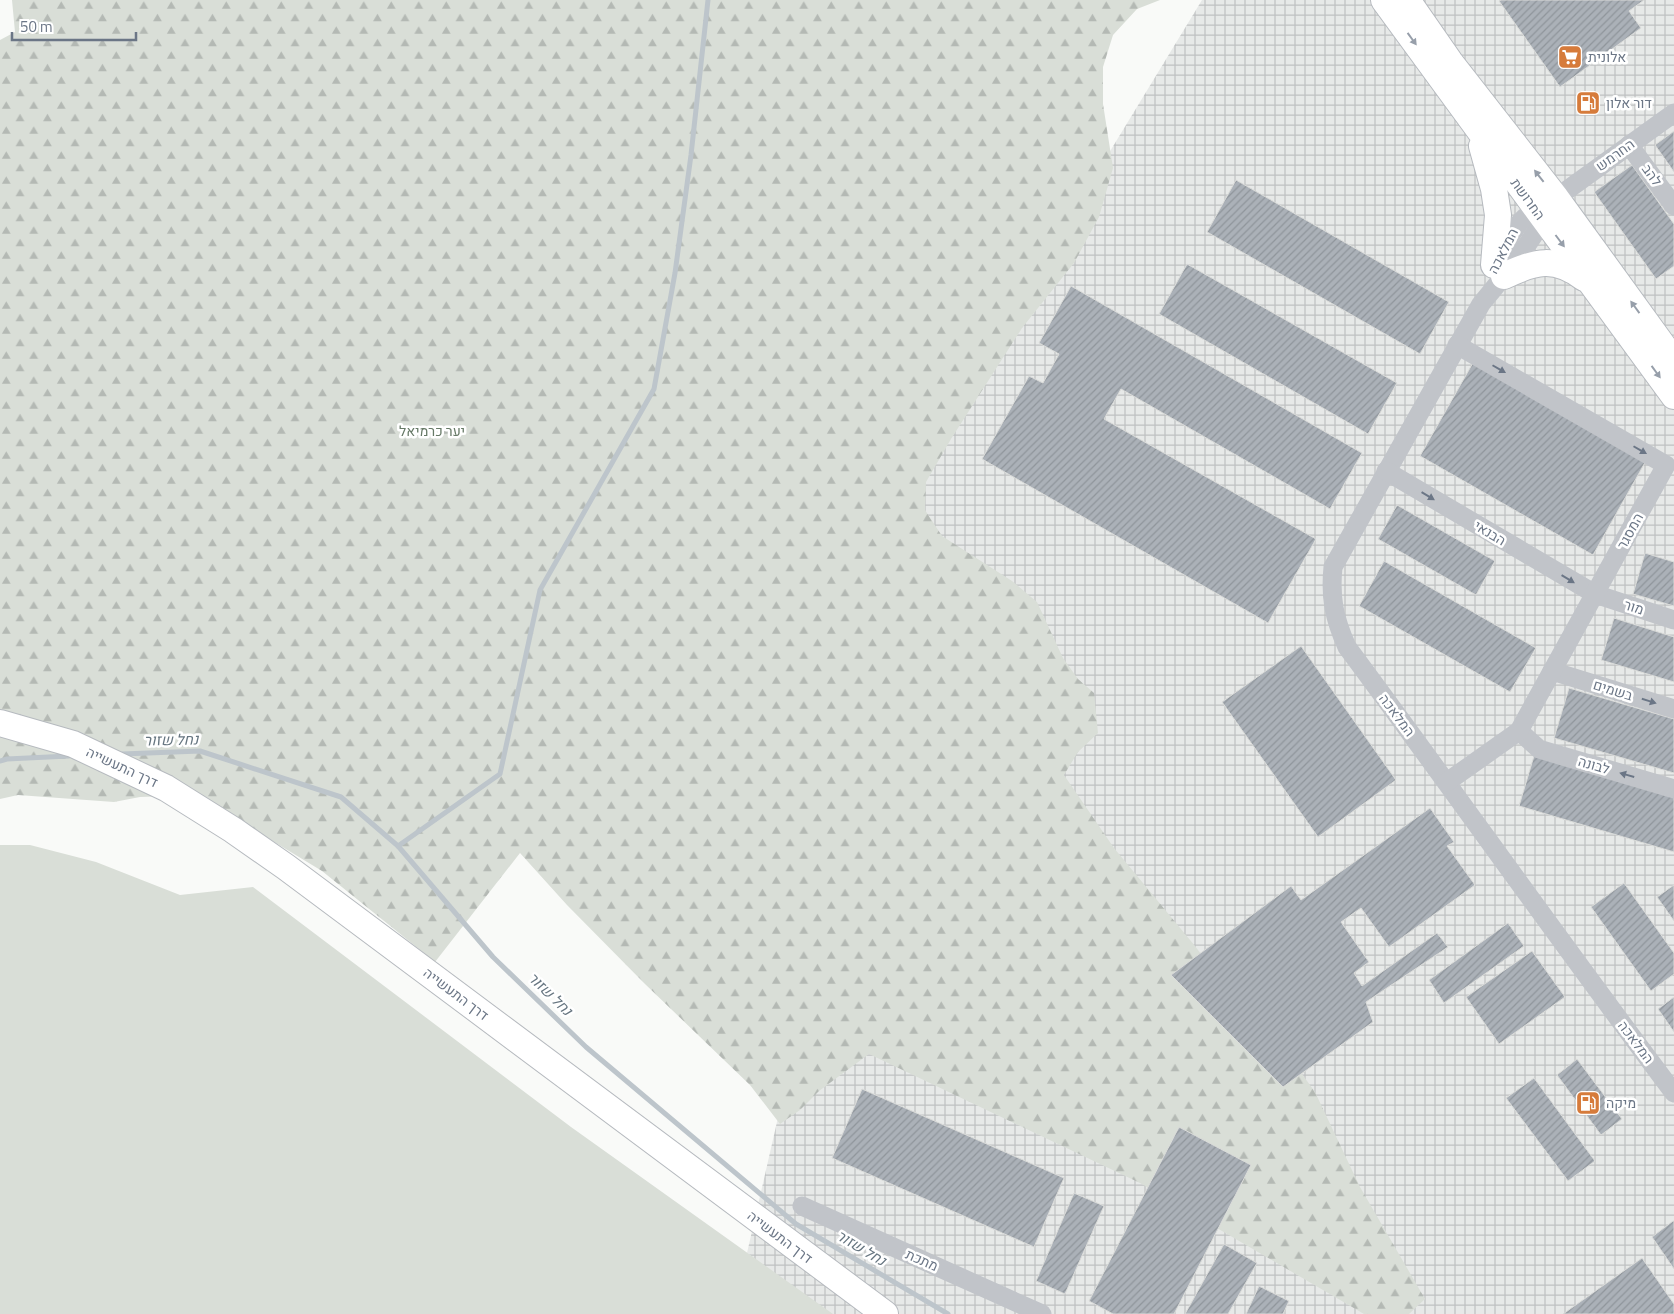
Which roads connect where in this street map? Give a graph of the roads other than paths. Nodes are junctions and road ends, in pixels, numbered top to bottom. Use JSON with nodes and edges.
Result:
{"nodes":[{"id":1,"x":1384,"y":0,"type":"edge"},
{"id":2,"x":1407,"y":0,"type":"edge"},
{"id":3,"x":1674,"y":113,"type":"edge"},
{"id":4,"x":1475,"y":126,"type":"junction"},
{"id":5,"x":1629,"y":145,"type":"junction"},
{"id":6,"x":1674,"y":206,"type":"edge"},
{"id":7,"x":1545,"y":209,"type":"junction"},
{"id":8,"x":1499,"y":270,"type":"junction"},
{"id":9,"x":1592,"y":284,"type":"junction"},
{"id":10,"x":1457,"y":345,"type":"junction"},
{"id":11,"x":1674,"y":361,"type":"edge"},
{"id":12,"x":1674,"y":396,"type":"edge"},
{"id":13,"x":1386,"y":471,"type":"junction"},
{"id":14,"x":1595,"y":594,"type":"junction"},
{"id":15,"x":1674,"y":620,"type":"edge"},
{"id":16,"x":1552,"y":672,"type":"junction"},
{"id":17,"x":1674,"y":709,"type":"edge"},
{"id":18,"x":0,"y":723,"type":"edge"},
{"id":19,"x":1519,"y":731,"type":"junction"},
{"id":20,"x":1447,"y":782,"type":"junction"},
{"id":21,"x":1674,"y":789,"type":"edge"},
{"id":22,"x":1674,"y":1093,"type":"edge"},
{"id":23,"x":802,"y":1206,"type":"dead end"},
{"id":24,"x":885,"y":1314,"type":"edge"},
{"id":25,"x":1042,"y":1314,"type":"edge"}],
"edges":[{"from":1,"to":4,"type":"street","name":"החרושת","one_way":true},
{"from":7,"to":2,"type":"street","name":"החרושת","one_way":true},
{"from":3,"to":5,"type":"street","name":"החרמש"},
{"from":4,"to":7,"type":"street","name":"החרושת"},
{"from":4,"to":8,"type":"street"},
{"from":5,"to":6,"type":"street","name":"להב"},
{"from":5,"to":7,"type":"street","name":"החרמש"},
{"from":7,"to":8,"type":"street","name":"המלאכה"},
{"from":7,"to":9,"type":"street","name":"החרושת","one_way":true},
{"from":11,"to":7,"type":"street","name":"החרושת","one_way":true},
{"from":8,"to":9,"type":"street"},
{"from":8,"to":10,"type":"street","name":"המלאכה"},
{"from":9,"to":12,"type":"street","name":"החרושת","one_way":true},
{"from":10,"to":13,"type":"street","name":"המלאכה"},
{"from":10,"to":14,"type":"street","name":"המסגר","one_way":true},
{"from":13,"to":14,"type":"street","name":"הבנאי","one_way":true},
{"from":13,"to":20,"type":"street","name":"המלאכה"},
{"from":14,"to":15,"type":"street","name":"מור"},
{"from":14,"to":16,"type":"street","name":"המסגר"},
{"from":16,"to":17,"type":"street","name":"בשמים","one_way":true},
{"from":16,"to":19,"type":"street","name":"המסגר"},
{"from":18,"to":24,"type":"street","name":"דרך התעשייה"},
{"from":19,"to":20,"type":"street","name":"המסגר"},
{"from":21,"to":19,"type":"street","name":"לבונה","one_way":true},
{"from":20,"to":22,"type":"street","name":"המלאכה"},
{"from":23,"to":25,"type":"street","name":"מתכת"}]}
